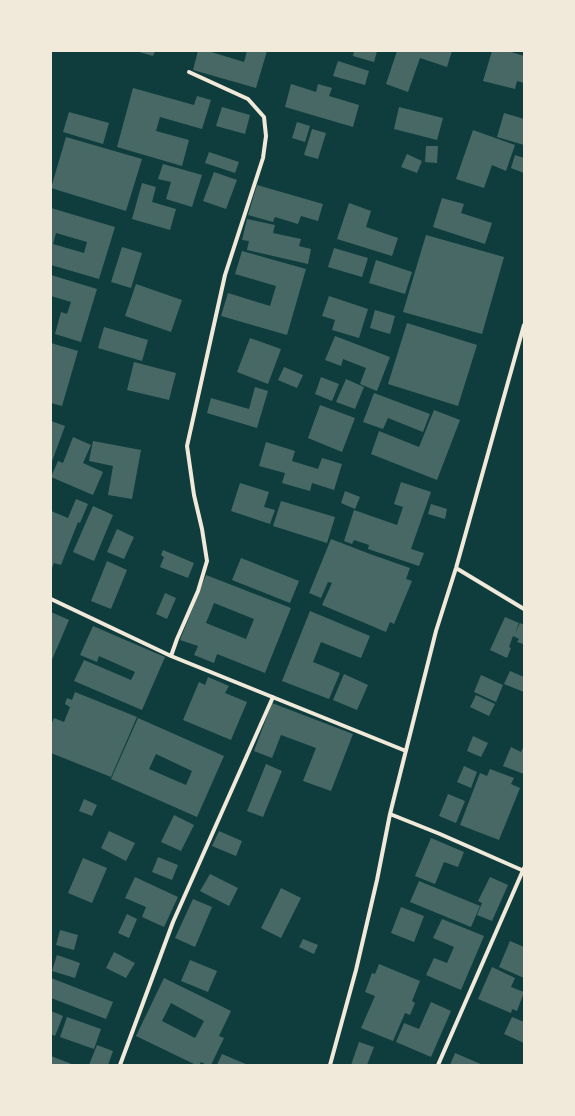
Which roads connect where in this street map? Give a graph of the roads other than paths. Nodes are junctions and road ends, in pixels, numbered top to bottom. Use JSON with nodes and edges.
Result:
{"nodes":[{"id":1,"x":189,"y":72,"type":"dead end"},
{"id":2,"x":524,"y":325,"type":"edge"},
{"id":3,"x":456,"y":568,"type":"junction"},
{"id":4,"x":51,"y":599,"type":"edge"},
{"id":5,"x":524,"y":609,"type":"edge"},
{"id":6,"x":171,"y":656,"type":"junction"},
{"id":7,"x":273,"y":698,"type":"junction"},
{"id":8,"x":406,"y":751,"type":"junction"},
{"id":9,"x":390,"y":814,"type":"junction"},
{"id":10,"x":524,"y":870,"type":"edge"},
{"id":11,"x":120,"y":1065,"type":"edge"},
{"id":12,"x":330,"y":1065,"type":"edge"},
{"id":13,"x":438,"y":1065,"type":"edge"}],
"edges":[{"from":1,"to":6,"type":"street"},
{"from":2,"to":3,"type":"street"},
{"from":3,"to":5,"type":"street"},
{"from":3,"to":8,"type":"street"},
{"from":4,"to":6,"type":"street"},
{"from":6,"to":7,"type":"street"},
{"from":7,"to":8,"type":"street"},
{"from":7,"to":11,"type":"street"},
{"from":8,"to":9,"type":"street"},
{"from":9,"to":10,"type":"street"},
{"from":9,"to":12,"type":"street"},
{"from":10,"to":13,"type":"street"}]}
